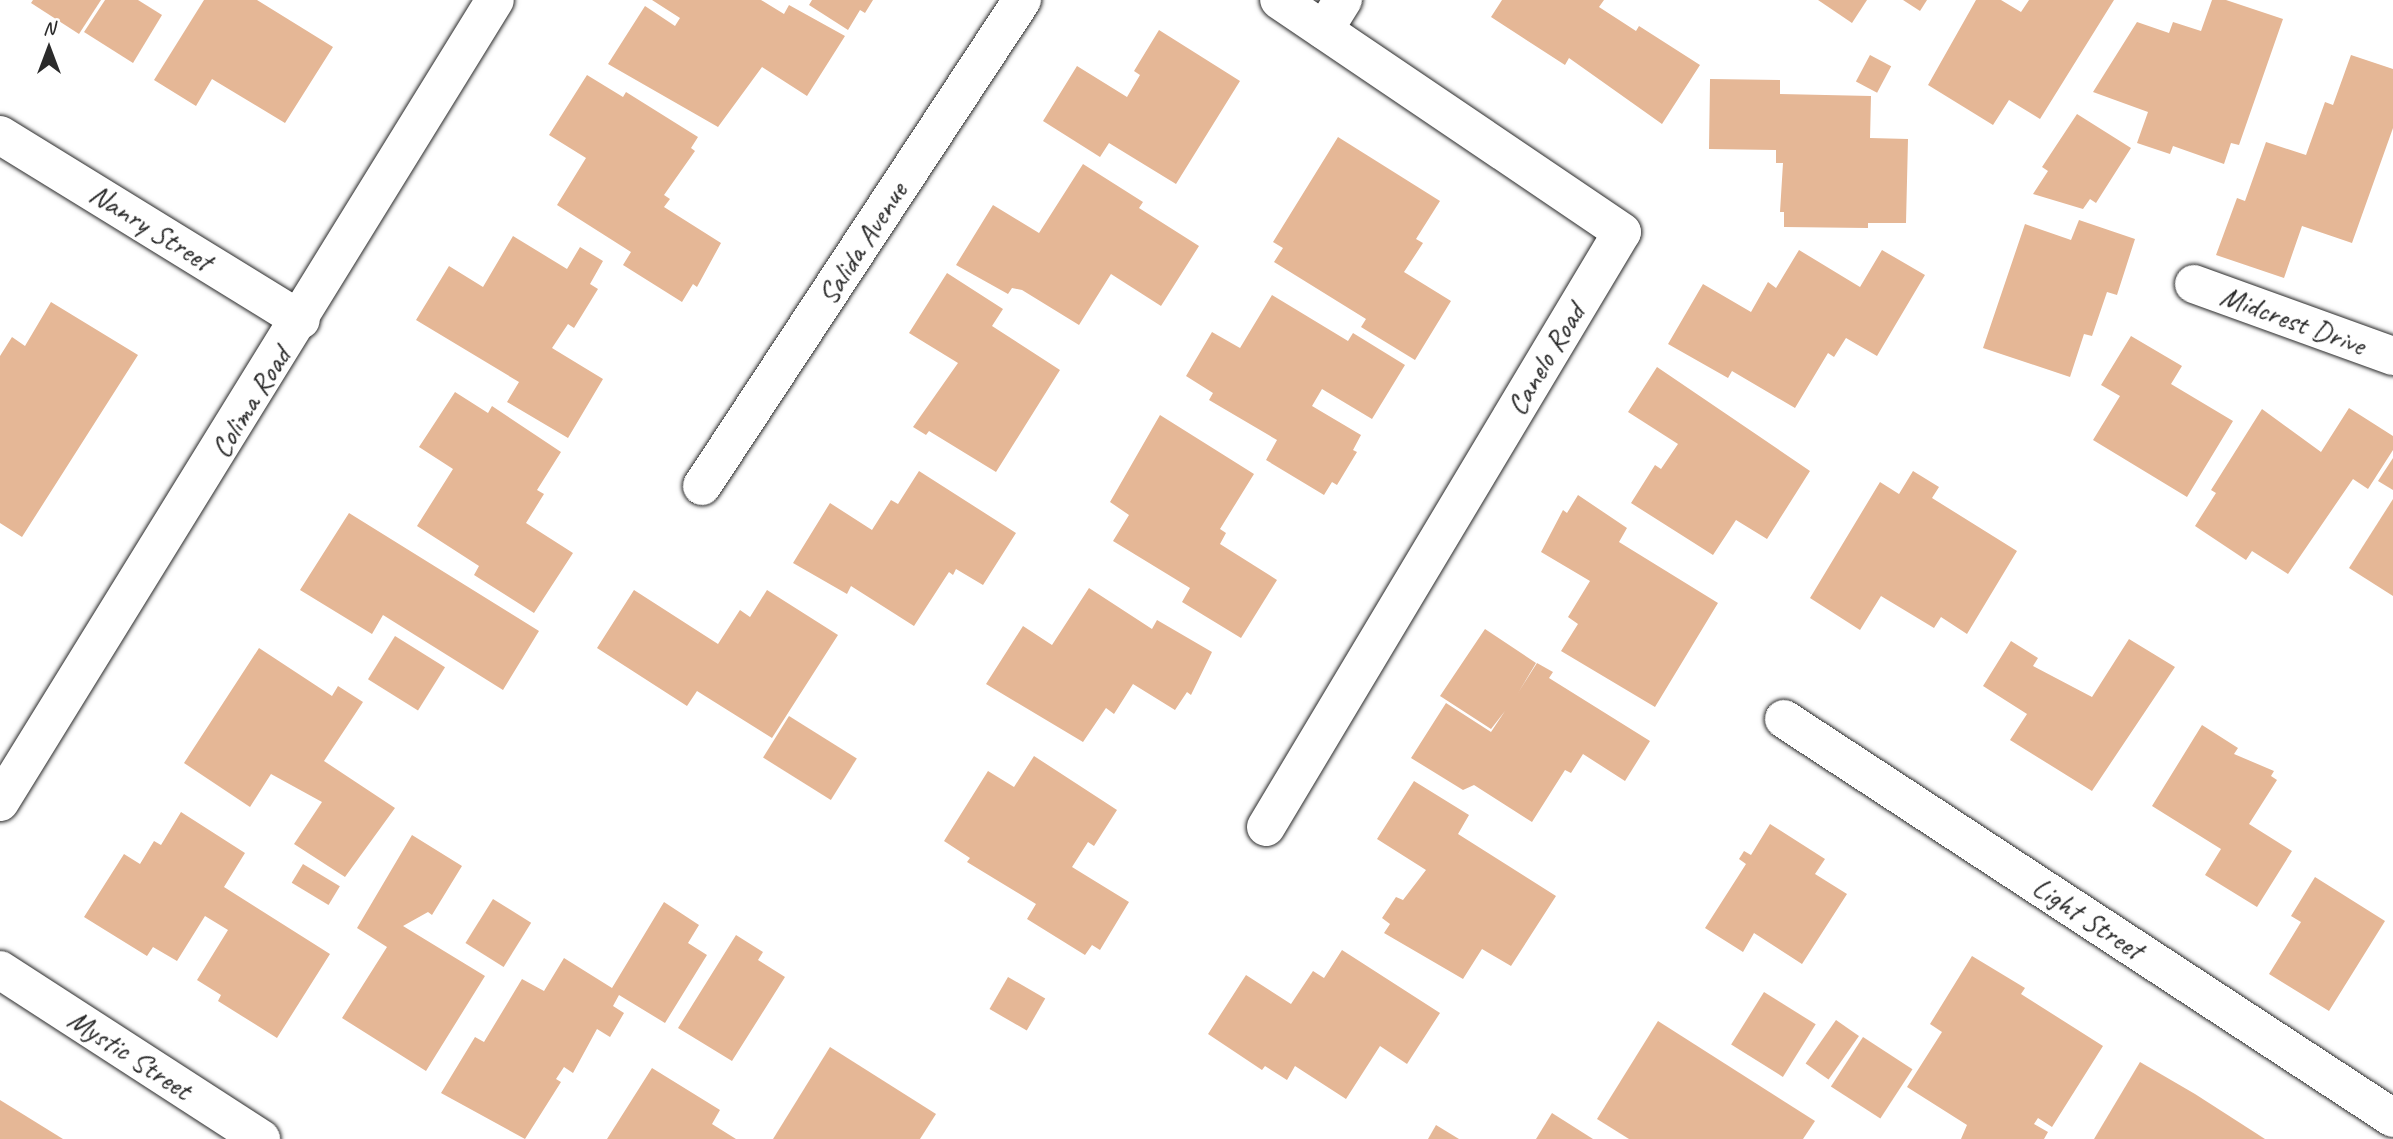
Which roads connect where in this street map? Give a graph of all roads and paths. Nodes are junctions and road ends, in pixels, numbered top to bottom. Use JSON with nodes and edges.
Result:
{"nodes":[{"id":1,"x":495,"y":0,"type":"edge"},
{"id":2,"x":1021,"y":0,"type":"edge"},
{"id":3,"x":1279,"y":0,"type":"edge"},
{"id":4,"x":1333,"y":15,"type":"edge"},
{"id":5,"x":0,"y":135,"type":"edge"},
{"id":6,"x":2194,"y":284,"type":"dead end"},
{"id":7,"x":301,"y":320,"type":"junction"},
{"id":8,"x":2393,"y":356,"type":"edge"},
{"id":9,"x":702,"y":486,"type":"dead end"},
{"id":10,"x":1784,"y":719,"type":"dead end"},
{"id":11,"x":0,"y":802,"type":"edge"},
{"id":12,"x":1266,"y":827,"type":"dead end"},
{"id":13,"x":0,"y":970,"type":"edge"},
{"id":14,"x":2393,"y":1118,"type":"edge"},
{"id":15,"x":261,"y":1139,"type":"edge"}],
"edges":[{"from":1,"to":7,"type":"street","name":"Colima Road"},
{"from":2,"to":9,"type":"street","name":"Salida Avenue"},
{"from":3,"to":4,"type":"street"},
{"from":4,"to":12,"type":"street","name":"Canelo Road"},
{"from":5,"to":7,"type":"street","name":"Nanry Street"},
{"from":6,"to":8,"type":"street","name":"Midcrest Drive"},
{"from":7,"to":11,"type":"street","name":"Colima Road"},
{"from":10,"to":14,"type":"street","name":"Light Street"},
{"from":13,"to":15,"type":"street","name":"Mystic Street"}]}
